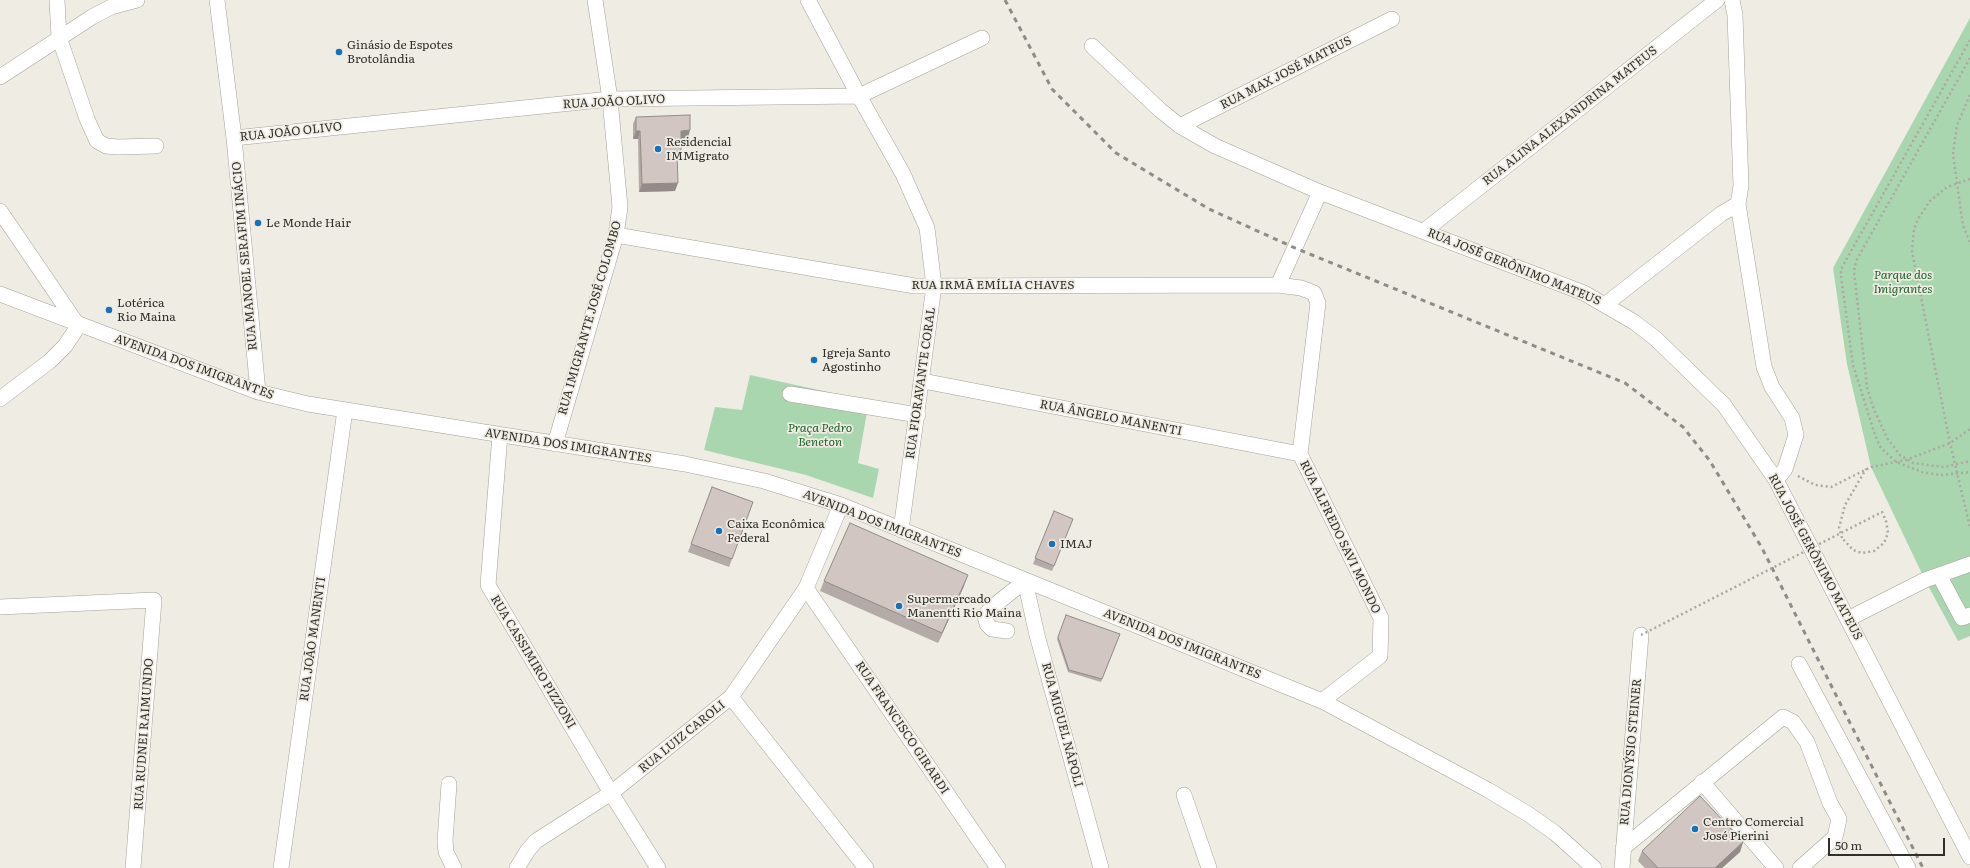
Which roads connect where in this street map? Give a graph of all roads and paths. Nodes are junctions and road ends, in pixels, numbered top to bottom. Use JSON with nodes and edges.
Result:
{"nodes":[{"id":1,"x":57,"y":0,"type":"edge"},
{"id":2,"x":137,"y":0,"type":"edge"},
{"id":3,"x":217,"y":0,"type":"edge"},
{"id":4,"x":595,"y":0,"type":"edge"},
{"id":5,"x":808,"y":0,"type":"edge"},
{"id":6,"x":1717,"y":0,"type":"edge"},
{"id":7,"x":1732,"y":0,"type":"edge"},
{"id":8,"x":1392,"y":19,"type":"dead end"},
{"id":9,"x":59,"y":37,"type":"junction"},
{"id":10,"x":982,"y":38,"type":"dead end"},
{"id":11,"x":1970,"y":40,"type":"edge"},
{"id":12,"x":1092,"y":46,"type":"dead end"},
{"id":13,"x":1970,"y":58,"type":"edge"},
{"id":14,"x":0,"y":77,"type":"edge"},
{"id":15,"x":1970,"y":95,"type":"edge"},
{"id":16,"x":859,"y":96,"type":"junction"},
{"id":17,"x":610,"y":100,"type":"junction"},
{"id":18,"x":1180,"y":126,"type":"junction"},
{"id":19,"x":234,"y":138,"type":"junction"},
{"id":20,"x":156,"y":146,"type":"dead end"},
{"id":21,"x":1970,"y":179,"type":"edge"},
{"id":22,"x":1957,"y":183,"type":"junction"},
{"id":23,"x":1320,"y":192,"type":"junction"},
{"id":24,"x":1738,"y":204,"type":"junction"},
{"id":25,"x":0,"y":211,"type":"edge"},
{"id":26,"x":1424,"y":231,"type":"junction"},
{"id":27,"x":616,"y":235,"type":"junction"},
{"id":28,"x":1970,"y":242,"type":"edge"},
{"id":29,"x":1278,"y":285,"type":"junction"},
{"id":30,"x":934,"y":286,"type":"junction"},
{"id":31,"x":1919,"y":288,"type":"junction"},
{"id":32,"x":1890,"y":291,"type":"dead end"},
{"id":33,"x":0,"y":294,"type":"edge"},
{"id":34,"x":1606,"y":304,"type":"junction"},
{"id":35,"x":78,"y":324,"type":"junction"},
{"id":36,"x":922,"y":381,"type":"junction"},
{"id":37,"x":258,"y":392,"type":"junction"},
{"id":38,"x":790,"y":394,"type":"dead end"},
{"id":39,"x":0,"y":399,"type":"edge"},
{"id":40,"x":345,"y":410,"type":"junction"},
{"id":41,"x":918,"y":415,"type":"junction"},
{"id":42,"x":1970,"y":429,"type":"edge"},
{"id":43,"x":500,"y":435,"type":"junction"},
{"id":44,"x":1950,"y":443,"type":"junction"},
{"id":45,"x":555,"y":444,"type":"junction"},
{"id":46,"x":1300,"y":454,"type":"junction"},
{"id":47,"x":1906,"y":460,"type":"junction"},
{"id":48,"x":1970,"y":461,"type":"edge"},
{"id":49,"x":1896,"y":462,"type":"junction"},
{"id":50,"x":1955,"y":465,"type":"junction"},
{"id":51,"x":1866,"y":470,"type":"junction"},
{"id":52,"x":1970,"y":472,"type":"edge"},
{"id":53,"x":1781,"y":475,"type":"junction"},
{"id":54,"x":1958,"y":475,"type":"junction"},
{"id":55,"x":840,"y":505,"type":"junction"},
{"id":56,"x":1970,"y":527,"type":"edge"},
{"id":57,"x":901,"y":530,"type":"junction"},
{"id":58,"x":1970,"y":564,"type":"edge"},
{"id":59,"x":1939,"y":575,"type":"junction"},
{"id":60,"x":1024,"y":581,"type":"junction"},
{"id":61,"x":806,"y":588,"type":"junction"},
{"id":62,"x":0,"y":607,"type":"edge"},
{"id":63,"x":1970,"y":615,"type":"edge"},
{"id":64,"x":1848,"y":619,"type":"junction"},
{"id":65,"x":1007,"y":631,"type":"dead end"},
{"id":66,"x":1641,"y":635,"type":"joint"},
{"id":67,"x":1799,"y":664,"type":"dead end"},
{"id":68,"x":731,"y":697,"type":"junction"},
{"id":69,"x":1322,"y":701,"type":"junction"},
{"id":70,"x":1702,"y":782,"type":"junction"},
{"id":71,"x":449,"y":784,"type":"dead end"},
{"id":72,"x":611,"y":793,"type":"junction"},
{"id":73,"x":1184,"y":795,"type":"dead end"},
{"id":74,"x":1623,"y":848,"type":"junction"},
{"id":75,"x":1970,"y":857,"type":"edge"},
{"id":76,"x":133,"y":868,"type":"edge"},
{"id":77,"x":281,"y":868,"type":"edge"},
{"id":78,"x":454,"y":868,"type":"edge"},
{"id":79,"x":517,"y":868,"type":"edge"},
{"id":80,"x":658,"y":868,"type":"edge"},
{"id":81,"x":866,"y":868,"type":"edge"},
{"id":82,"x":998,"y":868,"type":"edge"},
{"id":83,"x":1102,"y":868,"type":"edge"},
{"id":84,"x":1209,"y":868,"type":"edge"},
{"id":85,"x":1594,"y":868,"type":"edge"},
{"id":86,"x":1622,"y":868,"type":"edge"},
{"id":87,"x":1776,"y":868,"type":"edge"},
{"id":88,"x":1800,"y":868,"type":"edge"},
{"id":89,"x":1908,"y":868,"type":"edge"}],
"edges":[{"from":1,"to":9,"type":"street"},
{"from":2,"to":9,"type":"street"},
{"from":3,"to":19,"type":"street","name":"RUA MANOEL SERAFIM INÁCIO"},
{"from":4,"to":17,"type":"street","name":"RUA IMIGRANTE JOSÉ COLOMBO"},
{"from":5,"to":16,"type":"street","name":"RUA FIORAVANTE CORAL"},
{"from":6,"to":26,"type":"street","name":"RUA ALINA ALEXANDRINA MATEUS"},
{"from":7,"to":24,"type":"street"},
{"from":8,"to":18,"type":"street","name":"RUA MAX JOSÉ MATEUS"},
{"from":9,"to":14,"type":"street"},
{"from":9,"to":20,"type":"street"},
{"from":10,"to":16,"type":"street","name":"RUA JOÃO OLIVO"},
{"from":11,"to":49,"type":"path"},
{"from":12,"to":18,"type":"street","name":"RUA JOSÉ GERÔNIMO MATEUS"},
{"from":13,"to":47,"type":"path"},
{"from":15,"to":22,"type":"path"},
{"from":16,"to":17,"type":"street","name":"RUA JOÃO OLIVO"},
{"from":16,"to":30,"type":"street","name":"RUA FIORAVANTE CORAL"},
{"from":17,"to":19,"type":"street","name":"RUA JOÃO OLIVO"},
{"from":17,"to":27,"type":"street","name":"RUA IMIGRANTE JOSÉ COLOMBO"},
{"from":18,"to":23,"type":"street","name":"RUA JOSÉ GERÔNIMO MATEUS"},
{"from":19,"to":37,"type":"street","name":"RUA MANOEL SERAFIM INÁCIO"},
{"from":21,"to":22,"type":"path"},
{"from":22,"to":28,"type":"path"},
{"from":22,"to":31,"type":"path"},
{"from":23,"to":26,"type":"street","name":"RUA JOSÉ GERÔNIMO MATEUS"},
{"from":23,"to":29,"type":"street"},
{"from":24,"to":34,"type":"street"},
{"from":24,"to":53,"type":"street"},
{"from":25,"to":35,"type":"street"},
{"from":26,"to":34,"type":"street","name":"RUA JOSÉ GERÔNIMO MATEUS"},
{"from":27,"to":30,"type":"street","name":"RUA IRMÃ EMÍLIA CHAVES"},
{"from":27,"to":45,"type":"street","name":"RUA IMIGRANTE JOSÉ COLOMBO"},
{"from":29,"to":30,"type":"street","name":"RUA IRMÃ EMÍLIA CHAVES"},
{"from":29,"to":46,"type":"street","name":"RUA ALFREDO SAVI MONDO"},
{"from":30,"to":36,"type":"street","name":"RUA FIORAVANTE CORAL"},
{"from":31,"to":32,"type":"path"},
{"from":31,"to":44,"type":"path"},
{"from":33,"to":35,"type":"street","name":"AVENIDA DOS IMIGRANTES"},
{"from":34,"to":53,"type":"street","name":"RUA JOSÉ GERÔNIMO MATEUS"},
{"from":35,"to":37,"type":"street","name":"AVENIDA DOS IMIGRANTES"},
{"from":35,"to":39,"type":"street"},
{"from":36,"to":41,"type":"street","name":"RUA FIORAVANTE CORAL"},
{"from":36,"to":46,"type":"street","name":"RUA ÂNGELO MANENTI"},
{"from":37,"to":40,"type":"street","name":"AVENIDA DOS IMIGRANTES"},
{"from":38,"to":41,"type":"street"},
{"from":40,"to":43,"type":"street","name":"AVENIDA DOS IMIGRANTES"},
{"from":40,"to":77,"type":"street","name":"RUA JOÃO MANENTI"},
{"from":41,"to":57,"type":"street","name":"RUA FIORAVANTE CORAL"},
{"from":42,"to":44,"type":"path"},
{"from":43,"to":45,"type":"street","name":"AVENIDA DOS IMIGRANTES"},
{"from":43,"to":72,"type":"street","name":"RUA CASSIMIRO PIZZONI"},
{"from":44,"to":47,"type":"path"},
{"from":44,"to":50,"type":"path"},
{"from":45,"to":55,"type":"street","name":"AVENIDA DOS IMIGRANTES"},
{"from":46,"to":69,"type":"street","name":"RUA ALFREDO SAVI MONDO"},
{"from":47,"to":49,"type":"path"},
{"from":47,"to":50,"type":"path"},
{"from":48,"to":50,"type":"path"},
{"from":49,"to":51,"type":"path"},
{"from":49,"to":54,"type":"path"},
{"from":50,"to":54,"type":"path"},
{"from":51,"to":53,"type":"path"},
{"from":51,"to":66,"type":"path","bridge":true},
{"from":52,"to":54,"type":"path"},
{"from":53,"to":64,"type":"street","name":"RUA JOSÉ GERÔNIMO MATEUS"},
{"from":54,"to":56,"type":"path"},
{"from":55,"to":57,"type":"street","name":"AVENIDA DOS IMIGRANTES"},
{"from":55,"to":61,"type":"street","name":"RUA LUIZ CAROLI"},
{"from":57,"to":60,"type":"street","name":"AVENIDA DOS IMIGRANTES"},
{"from":58,"to":59,"type":"street"},
{"from":59,"to":63,"type":"street"},
{"from":59,"to":64,"type":"street"},
{"from":60,"to":65,"type":"street"},
{"from":60,"to":69,"type":"street","name":"AVENIDA DOS IMIGRANTES"},
{"from":60,"to":83,"type":"street","name":"RUA MIGUEL NÁPOLI"},
{"from":61,"to":68,"type":"street","name":"RUA LUIZ CAROLI"},
{"from":61,"to":82,"type":"street","name":"RUA FRANCISCO GIRARDI"},
{"from":62,"to":76,"type":"street","name":"RUA RUDNEI RAIMUNDO"},
{"from":64,"to":75,"type":"street","name":"RUA JOSÉ GERÔNIMO MATEUS"},
{"from":66,"to":74,"type":"street","name":"RUA DIONÝSIO STEINER"},
{"from":67,"to":89,"type":"street"},
{"from":68,"to":72,"type":"street","name":"RUA LUIZ CAROLI"},
{"from":68,"to":81,"type":"street"},
{"from":69,"to":85,"type":"street","name":"AVENIDA DOS IMIGRANTES"},
{"from":70,"to":74,"type":"street"},
{"from":70,"to":87,"type":"street"},
{"from":70,"to":88,"type":"street"},
{"from":71,"to":78,"type":"street"},
{"from":72,"to":79,"type":"street","name":"RUA LUIZ CAROLI"},
{"from":72,"to":80,"type":"street","name":"RUA CASSIMIRO PIZZONI"},
{"from":73,"to":84,"type":"street"},
{"from":74,"to":86,"type":"street","name":"RUA DIONÝSIO STEINER"}]}
